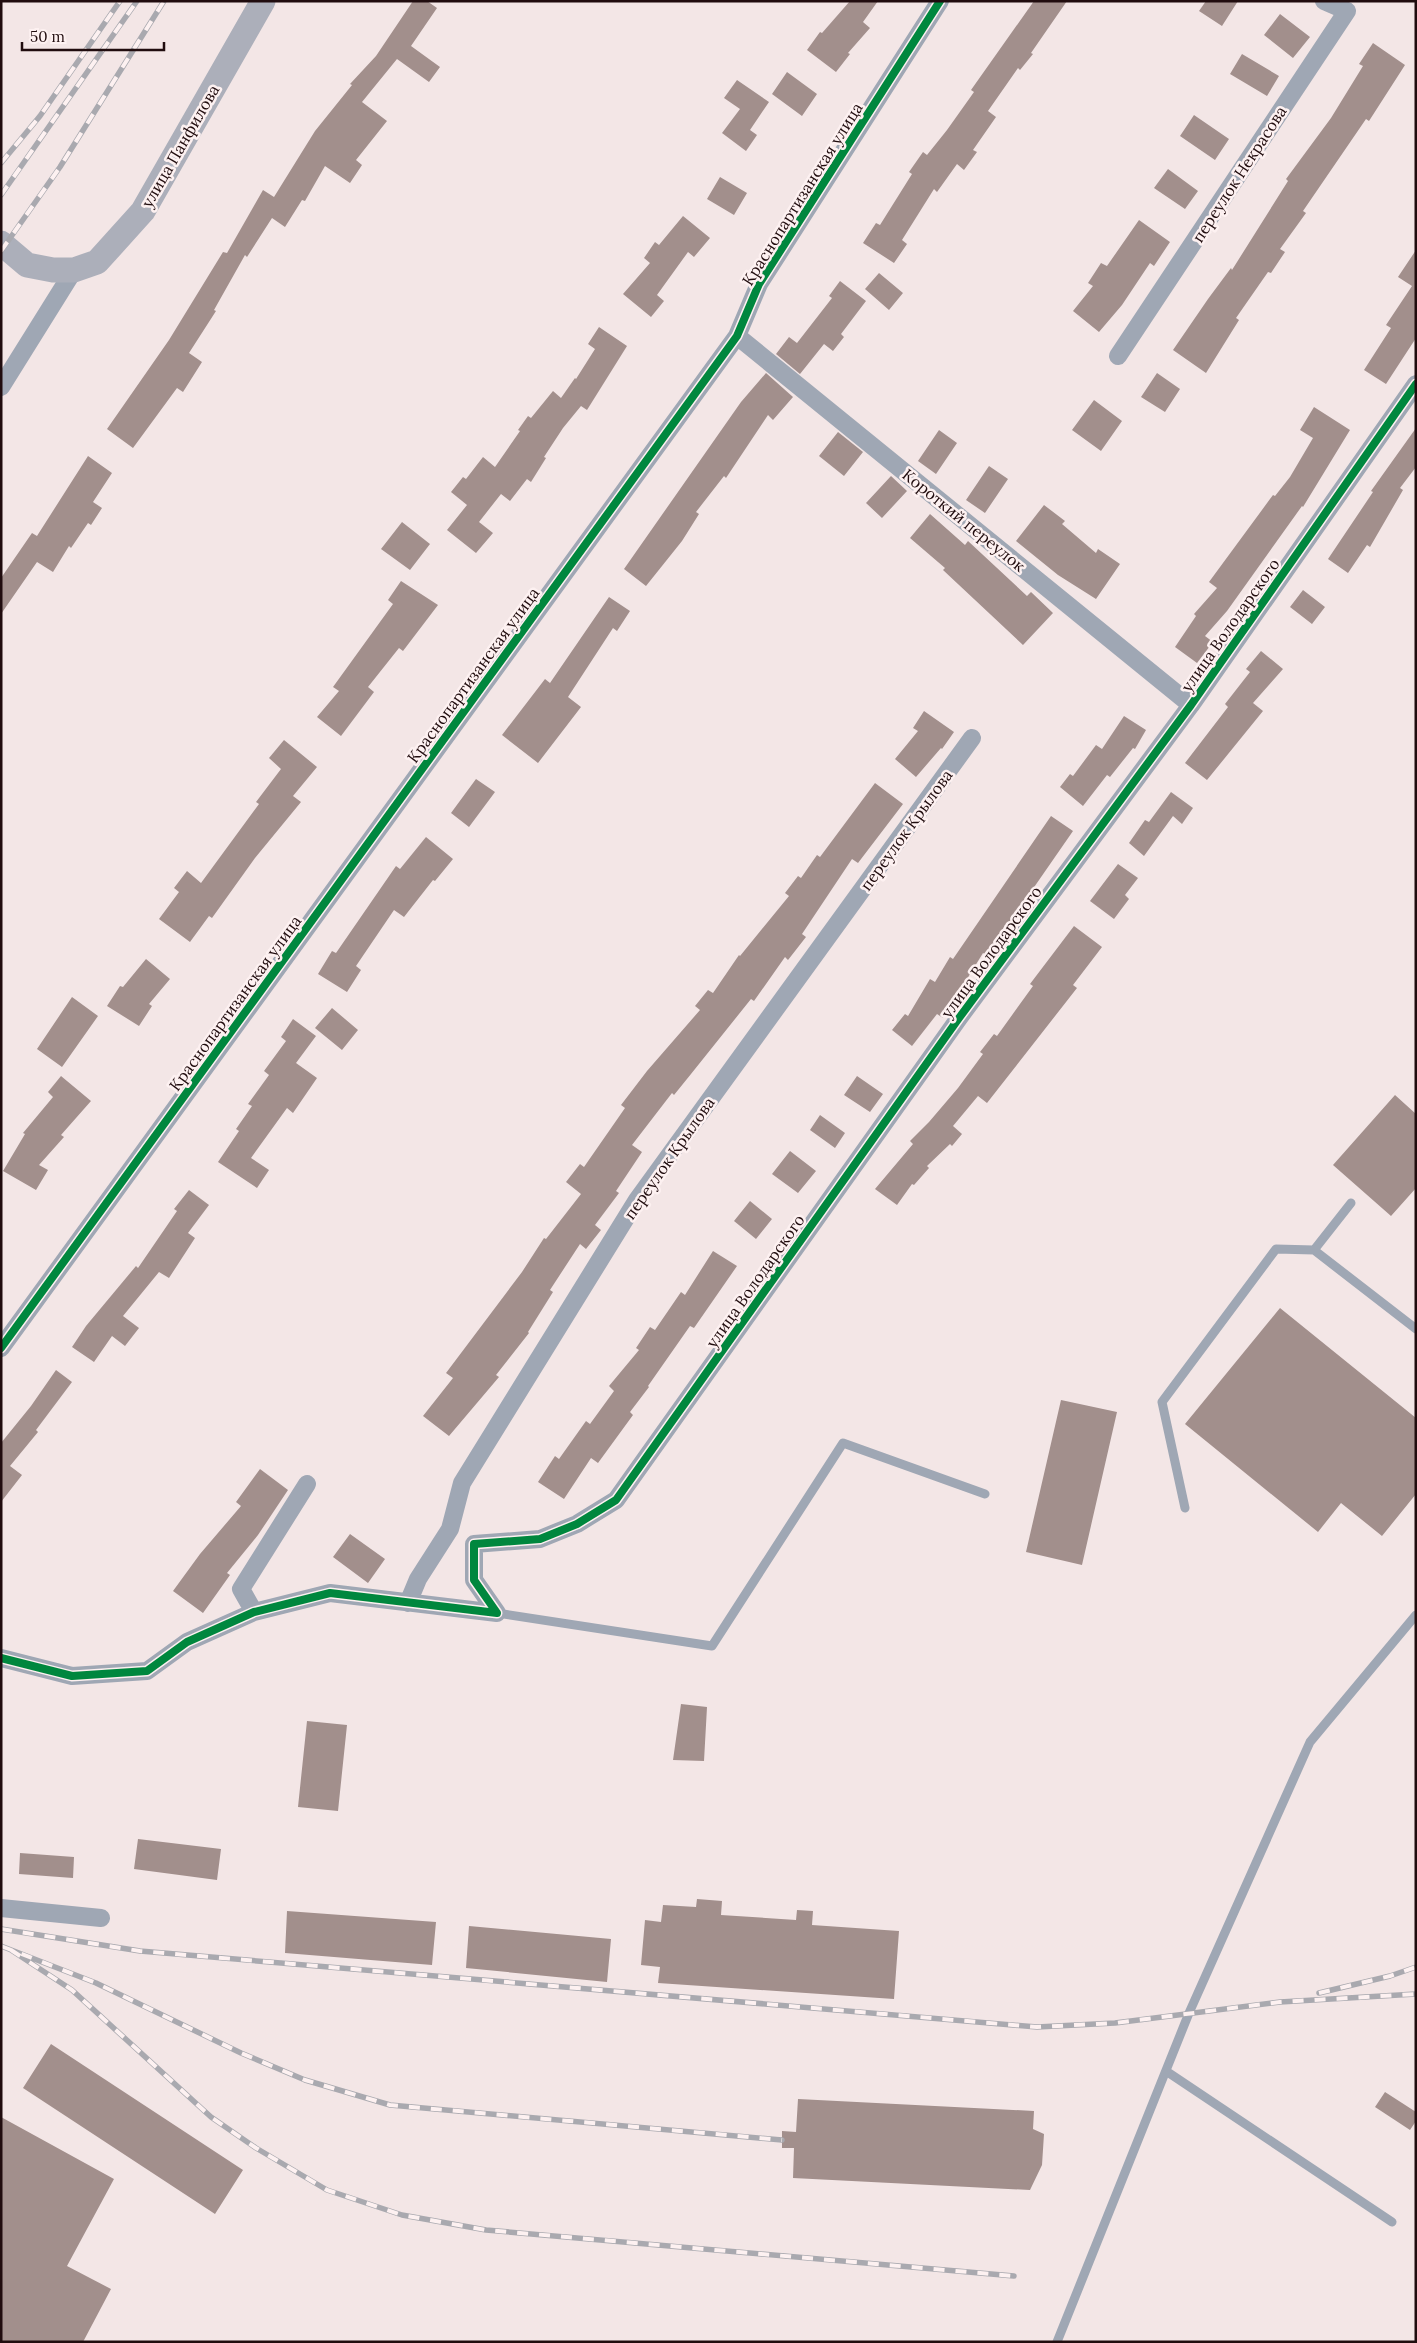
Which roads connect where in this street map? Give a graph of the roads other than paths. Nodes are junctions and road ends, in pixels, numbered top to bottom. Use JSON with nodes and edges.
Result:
{"nodes":[{"id":1,"x":263,"y":1,"type":"edge"},
{"id":2,"x":940,"y":1,"type":"edge"},
{"id":3,"x":1324,"y":1,"type":"edge"},
{"id":4,"x":1,"y":243,"type":"edge"},
{"id":5,"x":74,"y":270,"type":"junction"},
{"id":6,"x":737,"y":336,"type":"junction"},
{"id":7,"x":1118,"y":356,"type":"dead end"},
{"id":8,"x":1416,"y":384,"type":"edge"},
{"id":9,"x":1,"y":387,"type":"edge"},
{"id":10,"x":1191,"y":705,"type":"junction"},
{"id":11,"x":972,"y":738,"type":"dead end"},
{"id":12,"x":1351,"y":1203,"type":"dead end"},
{"id":13,"x":1314,"y":1250,"type":"junction"},
{"id":14,"x":1416,"y":1329,"type":"edge"},
{"id":15,"x":1,"y":1348,"type":"edge"},
{"id":16,"x":307,"y":1484,"type":"dead end"},
{"id":17,"x":985,"y":1494,"type":"dead end"},
{"id":18,"x":1185,"y":1508,"type":"dead end"},
{"id":19,"x":450,"y":1529,"type":"junction"},
{"id":20,"x":474,"y":1544,"type":"junction"},
{"id":21,"x":408,"y":1602,"type":"junction"},
{"id":22,"x":254,"y":1612,"type":"junction"},
{"id":23,"x":498,"y":1613,"type":"junction"},
{"id":24,"x":1416,"y":1615,"type":"edge"},
{"id":25,"x":1,"y":1658,"type":"edge"},
{"id":26,"x":1,"y":1908,"type":"edge"},
{"id":27,"x":100,"y":1918,"type":"dead end"},
{"id":28,"x":1166,"y":2071,"type":"junction"},
{"id":29,"x":1392,"y":2222,"type":"dead end"},
{"id":30,"x":1057,"y":2342,"type":"edge"}],
"edges":[{"from":1,"to":5,"type":"main road","name":"улица Панфилова"},
{"from":2,"to":6,"type":"street","name":"Краснопартизанская улица"},
{"from":3,"to":7,"type":"street","name":"переулок Некрасова"},
{"from":4,"to":5,"type":"main road","name":"улица Панфилова"},
{"from":5,"to":9,"type":"street"},
{"from":6,"to":10,"type":"street","name":"Короткий переулок"},
{"from":6,"to":15,"type":"street","name":"Краснопартизанская улица"},
{"from":8,"to":10,"type":"street","name":"улица Володарского"},
{"from":10,"to":20,"type":"street","name":"улица Володарского"},
{"from":11,"to":19,"type":"street","name":"переулок Крылова"},
{"from":12,"to":13,"type":"lane"},
{"from":13,"to":14,"type":"lane"},
{"from":13,"to":18,"type":"lane"},
{"from":16,"to":22,"type":"street"},
{"from":17,"to":23,"type":"lane"},
{"from":19,"to":20,"type":"street"},
{"from":19,"to":21,"type":"street","name":"переулок Крылова"},
{"from":20,"to":23,"type":"street"},
{"from":21,"to":22,"type":"street"},
{"from":21,"to":23,"type":"street"},
{"from":22,"to":25,"type":"street"},
{"from":24,"to":28,"type":"lane"},
{"from":26,"to":27,"type":"street"},
{"from":28,"to":29,"type":"lane"},
{"from":28,"to":30,"type":"lane"}]}
